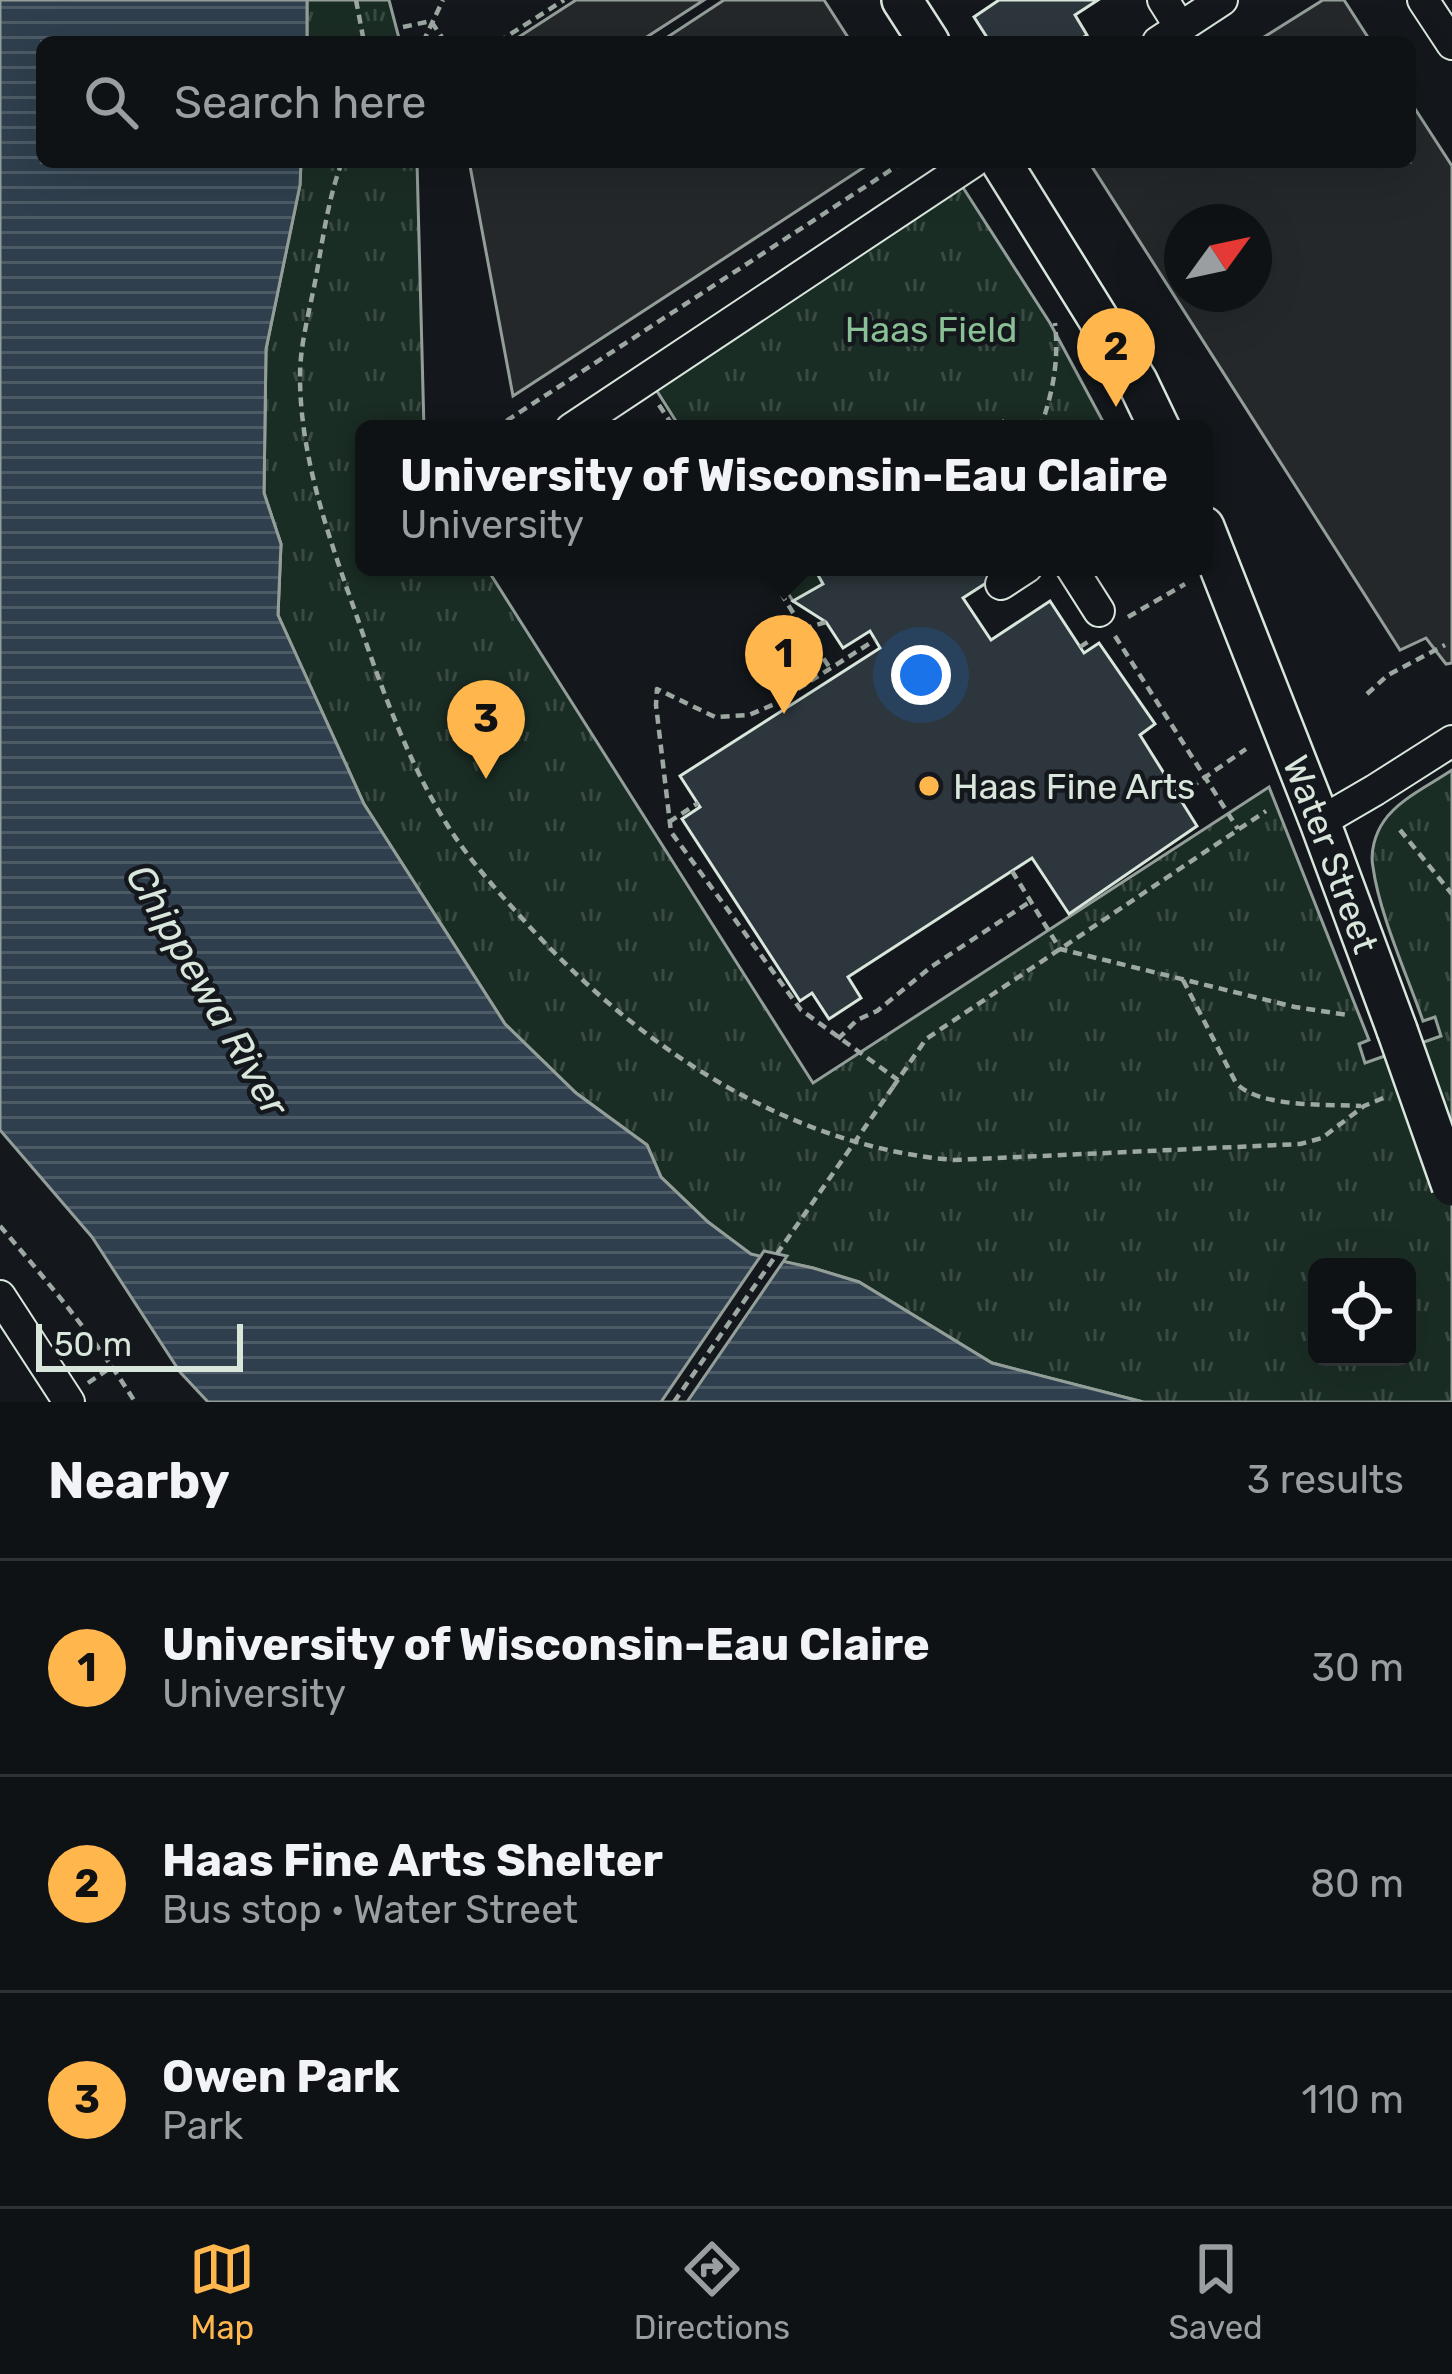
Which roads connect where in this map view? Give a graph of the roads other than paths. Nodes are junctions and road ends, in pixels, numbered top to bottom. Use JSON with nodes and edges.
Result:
{"nodes":[{"id":1,"x":902,"y":0,"type":"edge"},
{"id":2,"x":1162,"y":0,"type":"edge"},
{"id":3,"x":1222,"y":0,"type":"edge"},
{"id":4,"x":1423,"y":0,"type":"edge"},
{"id":5,"x":1169,"y":35,"type":"edge"},
{"id":6,"x":925,"y":36,"type":"edge"},
{"id":7,"x":1452,"y":44,"type":"edge"},
{"id":8,"x":965,"y":168,"type":"edge"},
{"id":9,"x":1005,"y":168,"type":"edge"},
{"id":10,"x":586,"y":420,"type":"edge"},
{"id":11,"x":1156,"y":420,"type":"edge"},
{"id":12,"x":1213,"y":550,"type":"edge"},
{"id":13,"x":1077,"y":576,"type":"edge"},
{"id":14,"x":1104,"y":620,"type":"road end"},
{"id":15,"x":1452,"y":741,"type":"edge"},
{"id":16,"x":1320,"y":822,"type":"junction"},
{"id":17,"x":1452,"y":1186,"type":"edge"},
{"id":18,"x":0,"y":1296,"type":"edge"},
{"id":19,"x":69,"y":1402,"type":"edge"}],
"edges":[{"from":1,"to":6,"type":"main road"},
{"from":2,"to":5,"type":"street"},
{"from":3,"to":5,"type":"street"},
{"from":4,"to":7,"type":"street"},
{"from":8,"to":10,"type":"street"},
{"from":9,"to":11,"type":"main road"},
{"from":12,"to":16,"type":"main road","name":"Water Street"},
{"from":13,"to":14,"type":"street"},
{"from":15,"to":16,"type":"street"},
{"from":16,"to":17,"type":"main road","name":"Water Street","bridge":true},
{"from":18,"to":19,"type":"street"}]}
